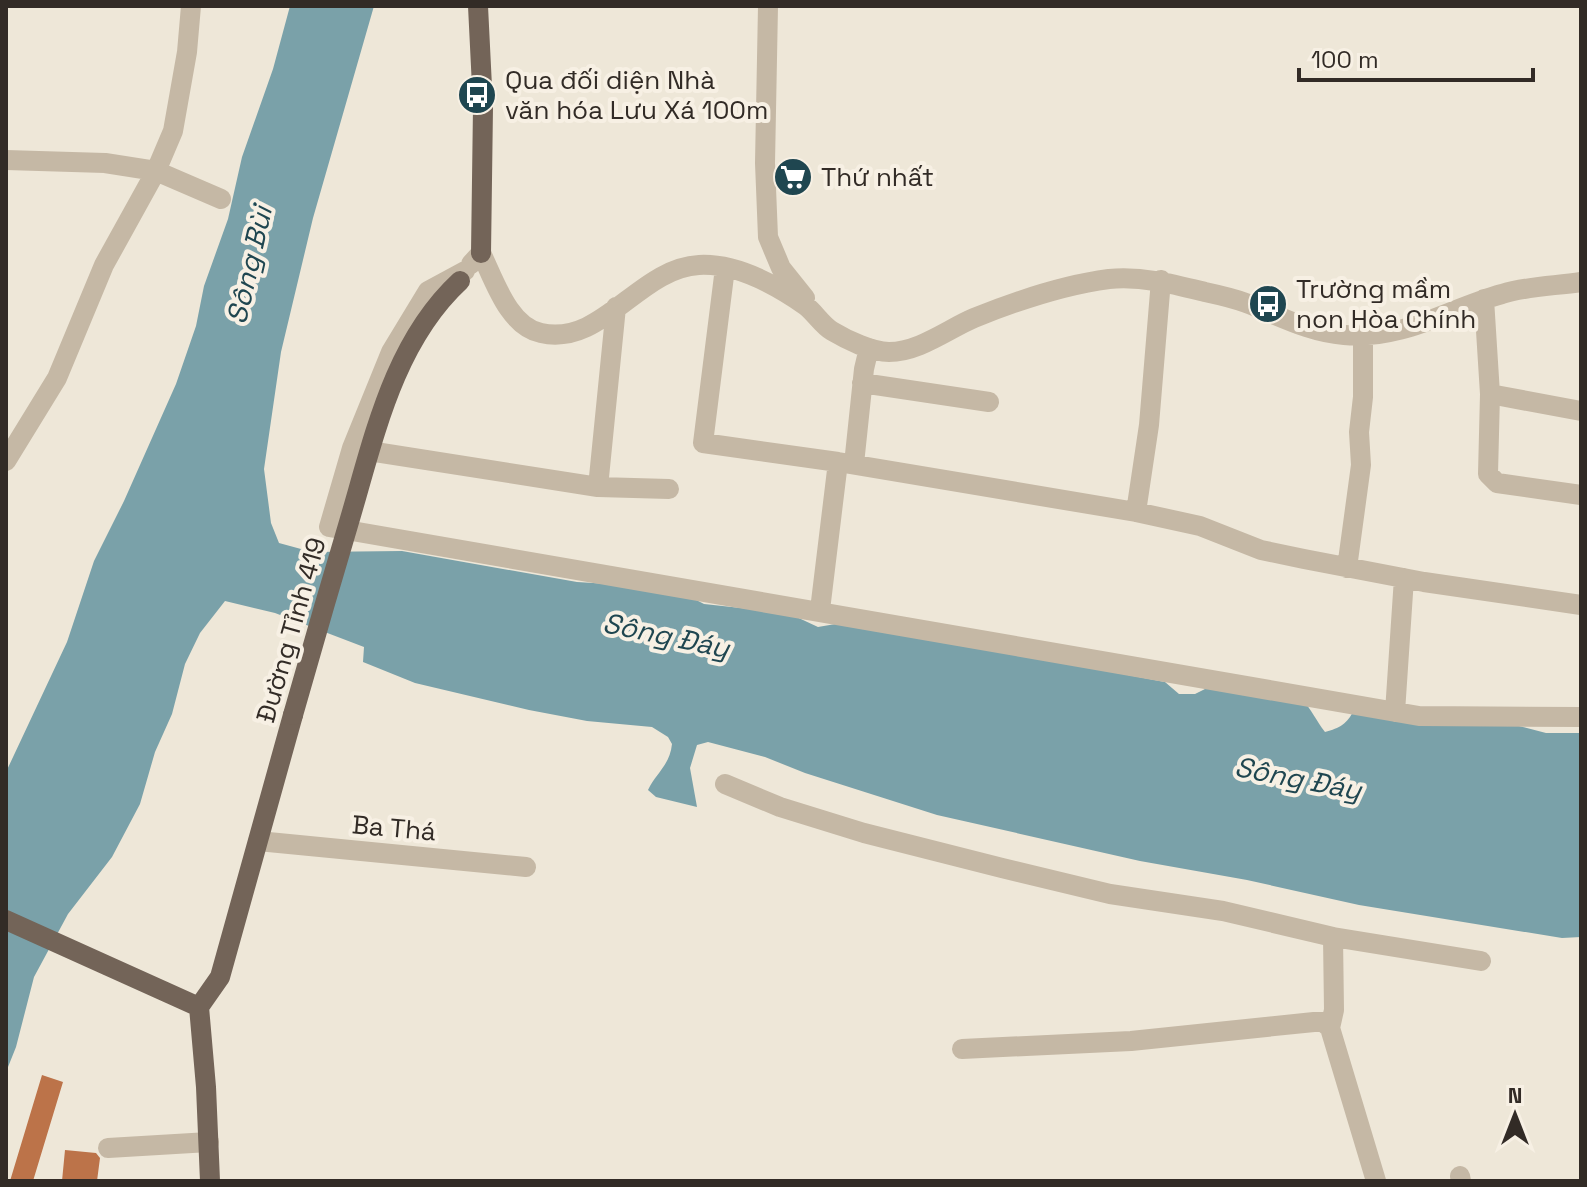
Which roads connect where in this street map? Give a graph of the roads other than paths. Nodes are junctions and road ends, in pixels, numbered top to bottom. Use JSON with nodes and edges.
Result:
{"nodes":[{"id":1,"x":191,"y":6,"type":"edge"},
{"id":2,"x":478,"y":6,"type":"edge"},
{"id":3,"x":768,"y":6,"type":"edge"},
{"id":4,"x":6,"y":160,"type":"edge"},
{"id":5,"x":156,"y":171,"type":"junction"},
{"id":6,"x":221,"y":199,"type":"dead end"},
{"id":7,"x":481,"y":253,"type":"junction"},
{"id":8,"x":725,"y":268,"type":"junction"},
{"id":9,"x":462,"y":276,"type":"junction"},
{"id":10,"x":1161,"y":280,"type":"junction"},
{"id":11,"x":1579,"y":281,"type":"edge"},
{"id":12,"x":1484,"y":299,"type":"junction"},
{"id":13,"x":616,"y":307,"type":"junction"},
{"id":14,"x":809,"y":308,"type":"junction"},
{"id":15,"x":1363,"y":335,"type":"junction"},
{"id":16,"x":869,"y":348,"type":"junction"},
{"id":17,"x":862,"y":383,"type":"junction"},
{"id":18,"x":1490,"y":394,"type":"junction"},
{"id":19,"x":989,"y":402,"type":"dead end"},
{"id":20,"x":1581,"y":411,"type":"edge"},
{"id":21,"x":352,"y":448,"type":"junction"},
{"id":22,"x":6,"y":461,"type":"edge"},
{"id":23,"x":846,"y":463,"type":"junction"},
{"id":24,"x":598,"y":487,"type":"junction"},
{"id":25,"x":669,"y":489,"type":"dead end"},
{"id":26,"x":1581,"y":495,"type":"edge"},
{"id":27,"x":1136,"y":512,"type":"junction"},
{"id":28,"x":1347,"y":568,"type":"junction"},
{"id":29,"x":1404,"y":578,"type":"junction"},
{"id":30,"x":1581,"y":605,"type":"edge"},
{"id":31,"x":820,"y":610,"type":"junction"},
{"id":32,"x":1395,"y":712,"type":"junction"},
{"id":33,"x":1581,"y":717,"type":"edge"},
{"id":34,"x":725,"y":784,"type":"dead end"},
{"id":35,"x":258,"y":841,"type":"junction"},
{"id":36,"x":526,"y":867,"type":"dead end"},
{"id":37,"x":6,"y":920,"type":"edge"},
{"id":38,"x":1333,"y":937,"type":"junction"},
{"id":39,"x":1481,"y":961,"type":"dead end"},
{"id":40,"x":199,"y":1007,"type":"junction"},
{"id":41,"x":1332,"y":1035,"type":"junction"},
{"id":42,"x":962,"y":1049,"type":"dead end"},
{"id":43,"x":209,"y":1142,"type":"junction"},
{"id":44,"x":108,"y":1148,"type":"dead end"},
{"id":45,"x":210,"y":1181,"type":"edge"},
{"id":46,"x":1376,"y":1181,"type":"edge"}],
"edges":[{"from":1,"to":5,"type":"street"},
{"from":2,"to":7,"type":"main road"},
{"from":3,"to":14,"type":"street"},
{"from":4,"to":5,"type":"street"},
{"from":5,"to":6,"type":"street"},
{"from":5,"to":22,"type":"street"},
{"from":7,"to":9,"type":"street"},
{"from":7,"to":13,"type":"street"},
{"from":8,"to":13,"type":"street"},
{"from":8,"to":14,"type":"street"},
{"from":8,"to":23,"type":"street"},
{"from":9,"to":21,"type":"street"},
{"from":9,"to":35,"type":"main road","name":"Đường Tỉnh 419","bridge":true},
{"from":10,"to":15,"type":"street"},
{"from":10,"to":16,"type":"street"},
{"from":10,"to":27,"type":"street"},
{"from":11,"to":12,"type":"street"},
{"from":12,"to":15,"type":"street"},
{"from":12,"to":18,"type":"street"},
{"from":13,"to":24,"type":"street"},
{"from":14,"to":16,"type":"street"},
{"from":15,"to":28,"type":"street"},
{"from":16,"to":17,"type":"street"},
{"from":17,"to":19,"type":"street"},
{"from":17,"to":23,"type":"street"},
{"from":18,"to":20,"type":"street"},
{"from":18,"to":26,"type":"street"},
{"from":21,"to":24,"type":"street"},
{"from":21,"to":31,"type":"street"},
{"from":23,"to":27,"type":"street"},
{"from":23,"to":31,"type":"street"},
{"from":24,"to":25,"type":"street"},
{"from":27,"to":28,"type":"street"},
{"from":28,"to":29,"type":"street"},
{"from":29,"to":30,"type":"street"},
{"from":29,"to":32,"type":"street"},
{"from":31,"to":32,"type":"street"},
{"from":32,"to":33,"type":"street"},
{"from":34,"to":38,"type":"street"},
{"from":35,"to":36,"type":"street","name":"Ba Thá"},
{"from":35,"to":40,"type":"main road","name":"Đường Tỉnh 419"},
{"from":37,"to":40,"type":"main road"},
{"from":38,"to":39,"type":"street"},
{"from":38,"to":41,"type":"street"},
{"from":40,"to":43,"type":"main road"},
{"from":41,"to":42,"type":"street"},
{"from":41,"to":46,"type":"street"},
{"from":43,"to":44,"type":"street"},
{"from":43,"to":45,"type":"main road"}]}
